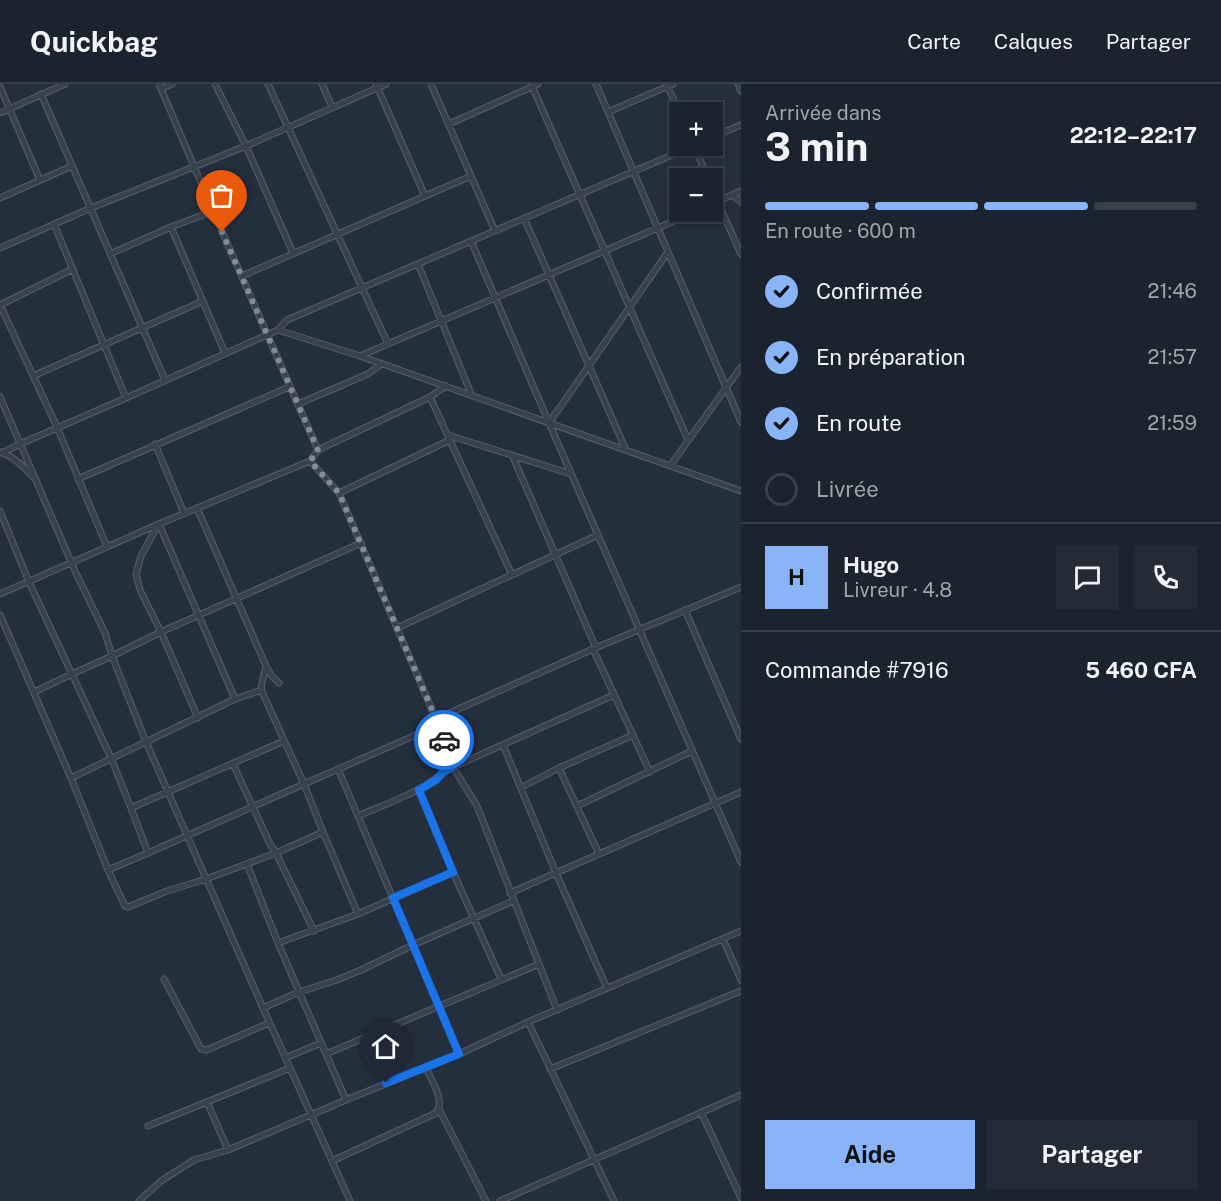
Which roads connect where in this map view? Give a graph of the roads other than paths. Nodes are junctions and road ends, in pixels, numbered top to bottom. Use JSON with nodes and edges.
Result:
{"nodes":[{"id":1,"x":172,"y":84,"type":"edge"},
{"id":2,"x":215,"y":84,"type":"edge"},
{"id":3,"x":268,"y":84,"type":"edge"},
{"id":4,"x":322,"y":84,"type":"edge"},
{"id":5,"x":386,"y":84,"type":"edge"},
{"id":6,"x":431,"y":84,"type":"edge"},
{"id":7,"x":596,"y":84,"type":"edge"},
{"id":8,"x":738,"y":84,"type":"edge"},
{"id":9,"x":62,"y":85,"type":"edge"},
{"id":10,"x":535,"y":85,"type":"edge"},
{"id":11,"x":669,"y":85,"type":"edge"},
{"id":12,"x":160,"y":86,"type":"edge"},
{"id":13,"x":377,"y":86,"type":"edge"},
{"id":14,"x":0,"y":87,"type":"edge"},
{"id":15,"x":741,"y":91,"type":"edge"},
{"id":16,"x":41,"y":94,"type":"junction"},
{"id":17,"x":675,"y":102,"type":"edge"},
{"id":18,"x":332,"y":107,"type":"junction"},
{"id":19,"x":9,"y":108,"type":"junction"},
{"id":20,"x":0,"y":112,"type":"edge"},
{"id":21,"x":608,"y":112,"type":"junction"},
{"id":22,"x":448,"y":124,"type":"junction"},
{"id":23,"x":741,"y":125,"type":"edge"},
{"id":24,"x":287,"y":127,"type":"junction"},
{"id":25,"x":723,"y":132,"type":"edge"},
{"id":26,"x":246,"y":146,"type":"junction"},
{"id":27,"x":669,"y":156,"type":"edge"},
{"id":28,"x":72,"y":166,"type":"junction"},
{"id":29,"x":194,"y":167,"type":"junction"},
{"id":30,"x":633,"y":171,"type":"junction"},
{"id":31,"x":471,"y":176,"type":"junction"},
{"id":32,"x":39,"y":180,"type":"junction"},
{"id":33,"x":741,"y":191,"type":"edge"},
{"id":34,"x":580,"y":194,"type":"junction"},
{"id":35,"x":732,"y":195,"type":"junction"},
{"id":36,"x":425,"y":196,"type":"junction"},
{"id":37,"x":0,"y":198,"type":"edge"},
{"id":38,"x":723,"y":199,"type":"edge"},
{"id":39,"x":741,"y":202,"type":"edge"},
{"id":40,"x":91,"y":208,"type":"junction"},
{"id":41,"x":213,"y":211,"type":"junction"},
{"id":42,"x":524,"y":218,"type":"junction"},
{"id":43,"x":723,"y":219,"type":"edge"},
{"id":44,"x":671,"y":222,"type":"edge"},
{"id":45,"x":54,"y":224,"type":"junction"},
{"id":46,"x":171,"y":227,"type":"junction"},
{"id":47,"x":657,"y":228,"type":"junction"},
{"id":48,"x":495,"y":231,"type":"junction"},
{"id":49,"x":337,"y":234,"type":"junction"},
{"id":50,"x":471,"y":241,"type":"junction"},
{"id":51,"x":0,"y":248,"type":"edge"},
{"id":52,"x":605,"y":250,"type":"junction"},
{"id":53,"x":668,"y":252,"type":"junction"},
{"id":54,"x":293,"y":253,"type":"junction"},
{"id":55,"x":110,"y":254,"type":"junction"},
{"id":56,"x":741,"y":254,"type":"edge"},
{"id":57,"x":418,"y":264,"type":"junction"},
{"id":58,"x":73,"y":268,"type":"junction"},
{"id":59,"x":549,"y":274,"type":"junction"},
{"id":60,"x":242,"y":276,"type":"junction"},
{"id":61,"x":362,"y":288,"type":"junction"},
{"id":62,"x":495,"y":298,"type":"junction"},
{"id":63,"x":203,"y":301,"type":"junction"},
{"id":64,"x":629,"y":307,"type":"junction"},
{"id":65,"x":441,"y":321,"type":"junction"},
{"id":66,"x":142,"y":328,"type":"junction"},
{"id":67,"x":278,"y":330,"type":"junction"},
{"id":68,"x":267,"y":335,"type":"junction"},
{"id":69,"x":388,"y":344,"type":"junction"},
{"id":70,"x":104,"y":345,"type":"junction"},
{"id":71,"x":225,"y":353,"type":"junction"},
{"id":72,"x":360,"y":356,"type":"junction"},
{"id":73,"x":381,"y":364,"type":"junction"},
{"id":74,"x":589,"y":365,"type":"junction"},
{"id":75,"x":741,"y":367,"type":"edge"},
{"id":76,"x":33,"y":376,"type":"junction"},
{"id":77,"x":165,"y":380,"type":"junction"},
{"id":78,"x":446,"y":386,"type":"junction"},
{"id":79,"x":289,"y":387,"type":"junction"},
{"id":80,"x":726,"y":388,"type":"junction"},
{"id":81,"x":472,"y":396,"type":"junction"},
{"id":82,"x":0,"y":397,"type":"edge"},
{"id":83,"x":126,"y":398,"type":"junction"},
{"id":84,"x":430,"y":398,"type":"junction"},
{"id":85,"x":298,"y":404,"type":"junction"},
{"id":86,"x":741,"y":422,"type":"edge"},
{"id":87,"x":549,"y":423,"type":"junction"},
{"id":88,"x":57,"y":427,"type":"junction"},
{"id":89,"x":449,"y":437,"type":"junction"},
{"id":90,"x":688,"y":440,"type":"junction"},
{"id":91,"x":20,"y":444,"type":"junction"},
{"id":92,"x":154,"y":444,"type":"junction"},
{"id":93,"x":318,"y":450,"type":"junction"},
{"id":94,"x":626,"y":450,"type":"junction"},
{"id":95,"x":1,"y":452,"type":"edge"},
{"id":96,"x":512,"y":455,"type":"junction"},
{"id":97,"x":310,"y":461,"type":"junction"},
{"id":98,"x":670,"y":466,"type":"junction"},
{"id":99,"x":571,"y":474,"type":"junction"},
{"id":100,"x":78,"y":478,"type":"junction"},
{"id":101,"x":36,"y":482,"type":"junction"},
{"id":102,"x":741,"y":491,"type":"edge"},
{"id":103,"x":339,"y":493,"type":"junction"},
{"id":104,"x":197,"y":508,"type":"junction"},
{"id":105,"x":0,"y":511,"type":"edge"},
{"id":106,"x":184,"y":513,"type":"junction"},
{"id":107,"x":159,"y":524,"type":"junction"},
{"id":108,"x":598,"y":535,"type":"junction"},
{"id":109,"x":361,"y":543,"type":"junction"},
{"id":110,"x":107,"y":547,"type":"junction"},
{"id":111,"x":555,"y":555,"type":"junction"},
{"id":112,"x":71,"y":563,"type":"junction"},
{"id":113,"x":512,"y":575,"type":"junction"},
{"id":114,"x":29,"y":582,"type":"junction"},
{"id":115,"x":741,"y":587,"type":"edge"},
{"id":116,"x":0,"y":594,"type":"edge"},
{"id":117,"x":236,"y":598,"type":"junction"},
{"id":118,"x":685,"y":610,"type":"junction"},
{"id":119,"x":0,"y":615,"type":"edge"},
{"id":120,"x":198,"y":615,"type":"junction"},
{"id":121,"x":397,"y":628,"type":"junction"},
{"id":122,"x":639,"y":630,"type":"junction"},
{"id":123,"x":161,"y":632,"type":"junction"},
{"id":124,"x":595,"y":649,"type":"junction"},
{"id":125,"x":112,"y":656,"type":"junction"},
{"id":126,"x":266,"y":666,"type":"junction"},
{"id":127,"x":72,"y":674,"type":"junction"},
{"id":128,"x":279,"y":682,"type":"dead end"},
{"id":129,"x":262,"y":690,"type":"junction"},
{"id":130,"x":34,"y":693,"type":"junction"},
{"id":131,"x":614,"y":695,"type":"junction"},
{"id":132,"x":235,"y":699,"type":"junction"},
{"id":133,"x":198,"y":718,"type":"junction"},
{"id":134,"x":436,"y":719,"type":"junction"},
{"id":135,"x":633,"y":735,"type":"junction"},
{"id":136,"x":741,"y":739,"type":"edge"},
{"id":137,"x":284,"y":741,"type":"junction"},
{"id":138,"x":146,"y":742,"type":"junction"},
{"id":139,"x":503,"y":745,"type":"junction"},
{"id":140,"x":692,"y":751,"type":"junction"},
{"id":141,"x":111,"y":758,"type":"junction"},
{"id":142,"x":232,"y":764,"type":"junction"},
{"id":143,"x":453,"y":767,"type":"junction"},
{"id":144,"x":560,"y":768,"type":"junction"},
{"id":145,"x":338,"y":769,"type":"junction"},
{"id":146,"x":650,"y":772,"type":"junction"},
{"id":147,"x":71,"y":778,"type":"junction"},
{"id":148,"x":304,"y":784,"type":"junction"},
{"id":149,"x":522,"y":787,"type":"junction"},
{"id":150,"x":419,"y":790,"type":"junction"},
{"id":151,"x":168,"y":792,"type":"junction"},
{"id":152,"x":741,"y":792,"type":"edge"},
{"id":153,"x":715,"y":804,"type":"junction"},
{"id":154,"x":577,"y":806,"type":"junction"},
{"id":155,"x":252,"y":807,"type":"junction"},
{"id":156,"x":131,"y":808,"type":"junction"},
{"id":157,"x":358,"y":816,"type":"junction"},
{"id":158,"x":323,"y":832,"type":"junction"},
{"id":159,"x":188,"y":835,"type":"junction"},
{"id":160,"x":148,"y":853,"type":"junction"},
{"id":161,"x":276,"y":853,"type":"junction"},
{"id":162,"x":599,"y":854,"type":"junction"},
{"id":163,"x":741,"y":862,"type":"edge"},
{"id":164,"x":247,"y":864,"type":"junction"},
{"id":165,"x":108,"y":870,"type":"junction"},
{"id":166,"x":453,"y":872,"type":"junction"},
{"id":167,"x":556,"y":873,"type":"junction"},
{"id":168,"x":206,"y":879,"type":"junction"},
{"id":169,"x":510,"y":892,"type":"junction"},
{"id":170,"x":393,"y":898,"type":"junction"},
{"id":171,"x":513,"y":901,"type":"junction"},
{"id":172,"x":358,"y":914,"type":"junction"},
{"id":173,"x":474,"y":917,"type":"junction"},
{"id":174,"x":314,"y":931,"type":"junction"},
{"id":175,"x":741,"y":931,"type":"edge"},
{"id":176,"x":723,"y":939,"type":"junction"},
{"id":177,"x":278,"y":943,"type":"junction"},
{"id":178,"x":412,"y":945,"type":"junction"},
{"id":179,"x":539,"y":963,"type":"junction"},
{"id":180,"x":164,"y":979,"type":"dead end"},
{"id":181,"x":501,"y":979,"type":"junction"},
{"id":182,"x":741,"y":980,"type":"edge"},
{"id":183,"x":608,"y":988,"type":"junction"},
{"id":184,"x":741,"y":991,"type":"edge"},
{"id":185,"x":299,"y":992,"type":"junction"},
{"id":186,"x":439,"y":1006,"type":"junction"},
{"id":187,"x":263,"y":1008,"type":"junction"},
{"id":188,"x":557,"y":1010,"type":"junction"},
{"id":189,"x":528,"y":1022,"type":"junction"},
{"id":190,"x":269,"y":1023,"type":"junction"},
{"id":191,"x":321,"y":1043,"type":"junction"},
{"id":192,"x":326,"y":1054,"type":"junction"},
{"id":193,"x":459,"y":1054,"type":"junction"},
{"id":194,"x":285,"y":1058,"type":"junction"},
{"id":195,"x":426,"y":1067,"type":"junction"},
{"id":196,"x":290,"y":1068,"type":"junction"},
{"id":197,"x":550,"y":1069,"type":"junction"},
{"id":198,"x":741,"y":1095,"type":"edge"},
{"id":199,"x":346,"y":1100,"type":"junction"},
{"id":200,"x":207,"y":1102,"type":"junction"},
{"id":201,"x":439,"y":1109,"type":"junction"},
{"id":202,"x":701,"y":1112,"type":"junction"},
{"id":203,"x":311,"y":1114,"type":"junction"},
{"id":204,"x":148,"y":1126,"type":"dead end"},
{"id":205,"x":228,"y":1150,"type":"junction"},
{"id":206,"x":594,"y":1160,"type":"junction"},
{"id":207,"x":332,"y":1161,"type":"junction"},
{"id":208,"x":741,"y":1198,"type":"edge"},
{"id":209,"x":139,"y":1201,"type":"edge"},
{"id":210,"x":350,"y":1201,"type":"edge"},
{"id":211,"x":486,"y":1201,"type":"edge"},
{"id":212,"x":500,"y":1201,"type":"edge"},
{"id":213,"x":614,"y":1201,"type":"edge"}],
"edges":[{"from":1,"to":12,"type":"street"},
{"from":2,"to":26,"type":"street"},
{"from":3,"to":24,"type":"street"},
{"from":4,"to":18,"type":"street"},
{"from":5,"to":13,"type":"street"},
{"from":6,"to":22,"type":"street"},
{"from":7,"to":21,"type":"street"},
{"from":8,"to":15,"type":"street"},
{"from":9,"to":16,"type":"street"},
{"from":10,"to":22,"type":"street"},
{"from":10,"to":34,"type":"street"},
{"from":11,"to":17,"type":"street"},
{"from":11,"to":21,"type":"street"},
{"from":12,"to":29,"type":"street"},
{"from":13,"to":18,"type":"street"},
{"from":13,"to":36,"type":"street"},
{"from":14,"to":19,"type":"street"},
{"from":16,"to":19,"type":"street"},
{"from":16,"to":28,"type":"street"},
{"from":18,"to":24,"type":"street"},
{"from":19,"to":20,"type":"street"},
{"from":19,"to":32,"type":"street"},
{"from":21,"to":30,"type":"street"},
{"from":22,"to":31,"type":"street"},
{"from":23,"to":25,"type":"street"},
{"from":24,"to":26,"type":"street"},
{"from":24,"to":49,"type":"street"},
{"from":26,"to":29,"type":"street"},
{"from":26,"to":54,"type":"street"},
{"from":27,"to":30,"type":"street"},
{"from":28,"to":32,"type":"street"},
{"from":28,"to":40,"type":"street"},
{"from":29,"to":40,"type":"street"},
{"from":29,"to":41,"type":"street"},
{"from":30,"to":34,"type":"street"},
{"from":30,"to":47,"type":"street"},
{"from":31,"to":36,"type":"street"},
{"from":31,"to":48,"type":"street"},
{"from":32,"to":37,"type":"street"},
{"from":33,"to":35,"type":"street"},
{"from":34,"to":42,"type":"street"},
{"from":34,"to":52,"type":"street"},
{"from":35,"to":38,"type":"street"},
{"from":35,"to":39,"type":"street"},
{"from":36,"to":49,"type":"street"},
{"from":40,"to":45,"type":"street"},
{"from":40,"to":55,"type":"street"},
{"from":41,"to":46,"type":"street"},
{"from":41,"to":60,"type":"street"},
{"from":42,"to":48,"type":"street"},
{"from":42,"to":59,"type":"street"},
{"from":43,"to":56,"type":"street"},
{"from":44,"to":47,"type":"street"},
{"from":45,"to":51,"type":"street"},
{"from":45,"to":58,"type":"street"},
{"from":46,"to":55,"type":"street"},
{"from":46,"to":63,"type":"street"},
{"from":47,"to":52,"type":"street"},
{"from":47,"to":53,"type":"street"},
{"from":48,"to":50,"type":"street"},
{"from":49,"to":54,"type":"street"},
{"from":49,"to":61,"type":"street"},
{"from":50,"to":57,"type":"street"},
{"from":50,"to":62,"type":"street"},
{"from":52,"to":59,"type":"street"},
{"from":52,"to":64,"type":"street"},
{"from":53,"to":64,"type":"street"},
{"from":53,"to":80,"type":"street"},
{"from":54,"to":60,"type":"street"},
{"from":55,"to":66,"type":"street"},
{"from":57,"to":61,"type":"street"},
{"from":57,"to":65,"type":"street"},
{"from":58,"to":70,"type":"street"},
{"from":58,"to":76,"type":"street"},
{"from":59,"to":62,"type":"street"},
{"from":59,"to":74,"type":"street"},
{"from":60,"to":68,"type":"street"},
{"from":61,"to":67,"type":"street"},
{"from":61,"to":69,"type":"street"},
{"from":62,"to":65,"type":"street"},
{"from":62,"to":87,"type":"street"},
{"from":63,"to":66,"type":"street"},
{"from":63,"to":71,"type":"street"},
{"from":64,"to":74,"type":"street"},
{"from":64,"to":90,"type":"street"},
{"from":65,"to":69,"type":"street"},
{"from":65,"to":81,"type":"street"},
{"from":66,"to":70,"type":"street"},
{"from":66,"to":77,"type":"street"},
{"from":67,"to":68,"type":"street"},
{"from":67,"to":72,"type":"street"},
{"from":68,"to":71,"type":"street"},
{"from":68,"to":79,"type":"street"},
{"from":69,"to":72,"type":"street"},
{"from":70,"to":76,"type":"street"},
{"from":70,"to":83,"type":"street"},
{"from":71,"to":77,"type":"street"},
{"from":72,"to":73,"type":"street"},
{"from":73,"to":78,"type":"street"},
{"from":73,"to":85,"type":"street"},
{"from":74,"to":87,"type":"street"},
{"from":74,"to":94,"type":"street"},
{"from":75,"to":80,"type":"street"},
{"from":76,"to":88,"type":"street"},
{"from":77,"to":83,"type":"street"},
{"from":78,"to":81,"type":"street"},
{"from":78,"to":84,"type":"street"},
{"from":79,"to":85,"type":"street"},
{"from":79,"to":92,"type":"street"},
{"from":80,"to":86,"type":"street"},
{"from":80,"to":90,"type":"street"},
{"from":81,"to":87,"type":"street"},
{"from":82,"to":91,"type":"street"},
{"from":83,"to":88,"type":"street"},
{"from":84,"to":89,"type":"street"},
{"from":84,"to":93,"type":"street"},
{"from":85,"to":93,"type":"street"},
{"from":87,"to":94,"type":"street"},
{"from":87,"to":99,"type":"street"},
{"from":88,"to":91,"type":"street"},
{"from":88,"to":100,"type":"street"},
{"from":89,"to":96,"type":"street"},
{"from":89,"to":103,"type":"street"},
{"from":89,"to":113,"type":"street"},
{"from":90,"to":98,"type":"street"},
{"from":91,"to":95,"type":"street"},
{"from":91,"to":101,"type":"street"},
{"from":92,"to":100,"type":"street"},
{"from":92,"to":106,"type":"street"},
{"from":93,"to":97,"type":"street"},
{"from":94,"to":98,"type":"street"},
{"from":95,"to":101,"type":"street"},
{"from":96,"to":99,"type":"street"},
{"from":96,"to":111,"type":"street"},
{"from":97,"to":103,"type":"street"},
{"from":97,"to":104,"type":"street"},
{"from":98,"to":102,"type":"street"},
{"from":99,"to":108,"type":"street"},
{"from":100,"to":110,"type":"street"},
{"from":101,"to":112,"type":"street"},
{"from":103,"to":109,"type":"street"},
{"from":104,"to":106,"type":"street"},
{"from":104,"to":117,"type":"street"},
{"from":105,"to":114,"type":"street"},
{"from":106,"to":107,"type":"street"},
{"from":107,"to":110,"type":"street"},
{"from":107,"to":120,"type":"street"},
{"from":107,"to":123,"type":"street"},
{"from":108,"to":111,"type":"street"},
{"from":108,"to":122,"type":"street"},
{"from":109,"to":117,"type":"street"},
{"from":109,"to":121,"type":"street"},
{"from":110,"to":112,"type":"street"},
{"from":111,"to":113,"type":"street"},
{"from":111,"to":124,"type":"street"},
{"from":112,"to":114,"type":"street"},
{"from":112,"to":125,"type":"street"},
{"from":113,"to":121,"type":"street"},
{"from":114,"to":116,"type":"street"},
{"from":114,"to":127,"type":"street"},
{"from":115,"to":118,"type":"street"},
{"from":117,"to":120,"type":"street"},
{"from":117,"to":126,"type":"street"},
{"from":118,"to":122,"type":"street"},
{"from":118,"to":136,"type":"street"},
{"from":119,"to":130,"type":"street"},
{"from":120,"to":123,"type":"street"},
{"from":120,"to":132,"type":"street"},
{"from":121,"to":134,"type":"street"},
{"from":122,"to":124,"type":"street"},
{"from":122,"to":140,"type":"street"},
{"from":123,"to":125,"type":"street"},
{"from":123,"to":133,"type":"street"},
{"from":124,"to":131,"type":"street"},
{"from":124,"to":134,"type":"street"},
{"from":125,"to":127,"type":"street"},
{"from":125,"to":138,"type":"street"},
{"from":126,"to":128,"type":"street"},
{"from":126,"to":129,"type":"street"},
{"from":127,"to":130,"type":"street"},
{"from":127,"to":141,"type":"street"},
{"from":129,"to":132,"type":"street"},
{"from":129,"to":137,"type":"street"},
{"from":130,"to":147,"type":"street"},
{"from":131,"to":135,"type":"street"},
{"from":131,"to":139,"type":"street"},
{"from":132,"to":133,"type":"street"},
{"from":133,"to":138,"type":"street"},
{"from":134,"to":143,"type":"street"},
{"from":134,"to":145,"type":"street"},
{"from":135,"to":144,"type":"street"},
{"from":135,"to":146,"type":"street"},
{"from":137,"to":142,"type":"street"},
{"from":137,"to":148,"type":"street"},
{"from":138,"to":141,"type":"street"},
{"from":138,"to":151,"type":"street"},
{"from":139,"to":143,"type":"street"},
{"from":139,"to":149,"type":"street"},
{"from":140,"to":146,"type":"street"},
{"from":140,"to":153,"type":"street"},
{"from":141,"to":147,"type":"street"},
{"from":141,"to":156,"type":"street"},
{"from":142,"to":151,"type":"street"},
{"from":142,"to":155,"type":"street"},
{"from":143,"to":150,"type":"street"},
{"from":143,"to":169,"type":"street"},
{"from":144,"to":149,"type":"street"},
{"from":144,"to":154,"type":"street"},
{"from":145,"to":148,"type":"street"},
{"from":145,"to":157,"type":"street"},
{"from":146,"to":154,"type":"street"},
{"from":147,"to":165,"type":"street"},
{"from":148,"to":155,"type":"street"},
{"from":148,"to":158,"type":"street"},
{"from":149,"to":167,"type":"street"},
{"from":150,"to":157,"type":"street"},
{"from":150,"to":166,"type":"street"},
{"from":151,"to":156,"type":"street"},
{"from":151,"to":159,"type":"street"},
{"from":152,"to":153,"type":"street"},
{"from":153,"to":162,"type":"street"},
{"from":153,"to":163,"type":"street"},
{"from":154,"to":162,"type":"street"},
{"from":155,"to":159,"type":"street"},
{"from":155,"to":161,"type":"street"},
{"from":156,"to":160,"type":"street"},
{"from":157,"to":170,"type":"street"},
{"from":158,"to":161,"type":"street"},
{"from":158,"to":172,"type":"street"},
{"from":159,"to":160,"type":"street"},
{"from":159,"to":168,"type":"street"},
{"from":160,"to":165,"type":"street"},
{"from":161,"to":164,"type":"street"},
{"from":161,"to":174,"type":"street"},
{"from":162,"to":167,"type":"street"},
{"from":164,"to":168,"type":"street"},
{"from":164,"to":177,"type":"street"},
{"from":165,"to":168,"type":"street"},
{"from":166,"to":170,"type":"street"},
{"from":166,"to":173,"type":"street"},
{"from":167,"to":169,"type":"street"},
{"from":167,"to":183,"type":"street"},
{"from":168,"to":187,"type":"street"},
{"from":169,"to":171,"type":"street"},
{"from":170,"to":172,"type":"street"},
{"from":170,"to":178,"type":"street"},
{"from":171,"to":173,"type":"street"},
{"from":171,"to":179,"type":"street"},
{"from":172,"to":174,"type":"street"},
{"from":173,"to":178,"type":"street"},
{"from":173,"to":181,"type":"street"},
{"from":174,"to":177,"type":"street"},
{"from":175,"to":176,"type":"street"},
{"from":176,"to":182,"type":"street"},
{"from":176,"to":183,"type":"street"},
{"from":177,"to":185,"type":"street"},
{"from":178,"to":185,"type":"street"},
{"from":178,"to":186,"type":"street"},
{"from":179,"to":181,"type":"street"},
{"from":179,"to":188,"type":"street"},
{"from":180,"to":190,"type":"street"},
{"from":181,"to":186,"type":"street"},
{"from":183,"to":188,"type":"street"},
{"from":184,"to":197,"type":"street"},
{"from":185,"to":187,"type":"street"},
{"from":185,"to":191,"type":"street"},
{"from":186,"to":192,"type":"street"},
{"from":186,"to":193,"type":"street"},
{"from":187,"to":190,"type":"street"},
{"from":188,"to":189,"type":"street"},
{"from":189,"to":193,"type":"street"},
{"from":189,"to":197,"type":"street"},
{"from":190,"to":194,"type":"street"},
{"from":191,"to":192,"type":"street"},
{"from":191,"to":194,"type":"street"},
{"from":192,"to":199,"type":"street"},
{"from":193,"to":195,"type":"street"},
{"from":194,"to":196,"type":"street"},
{"from":195,"to":199,"type":"street"},
{"from":195,"to":201,"type":"street"},
{"from":196,"to":200,"type":"street"},
{"from":196,"to":203,"type":"street"},
{"from":197,"to":206,"type":"street"},
{"from":198,"to":202,"type":"street"},
{"from":199,"to":203,"type":"street"},
{"from":200,"to":204,"type":"street"},
{"from":200,"to":205,"type":"street"},
{"from":201,"to":207,"type":"street"},
{"from":201,"to":211,"type":"street"},
{"from":202,"to":206,"type":"street"},
{"from":202,"to":208,"type":"street"},
{"from":203,"to":205,"type":"street"},
{"from":203,"to":207,"type":"street"},
{"from":205,"to":209,"type":"street"},
{"from":206,"to":212,"type":"street"},
{"from":206,"to":213,"type":"street"},
{"from":207,"to":210,"type":"street"}]}
